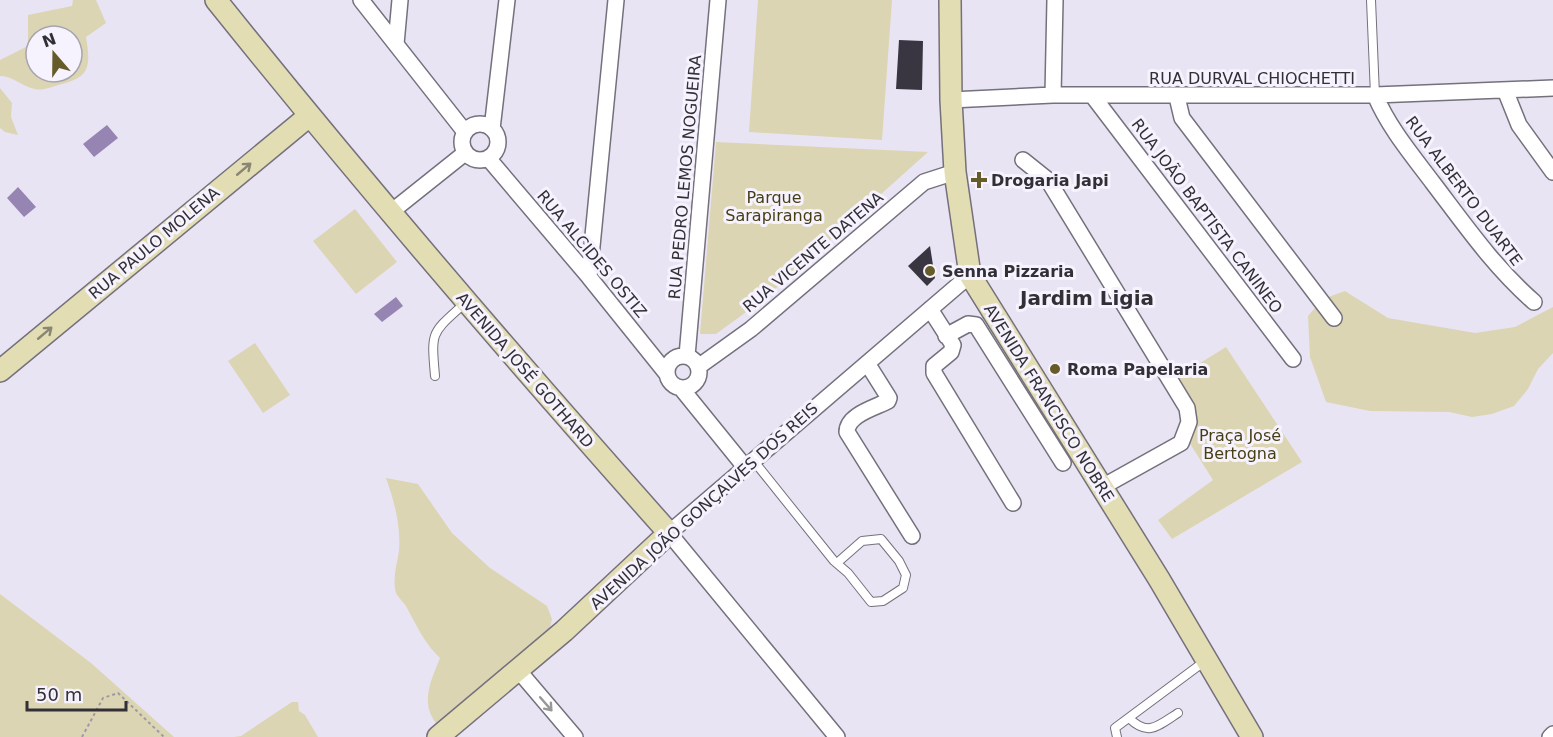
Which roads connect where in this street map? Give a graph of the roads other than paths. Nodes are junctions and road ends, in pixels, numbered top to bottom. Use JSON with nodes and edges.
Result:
{"nodes":[{"id":1,"x":216,"y":0,"type":"edge"},
{"id":2,"x":361,"y":0,"type":"edge"},
{"id":3,"x":400,"y":0,"type":"edge"},
{"id":4,"x":507,"y":0,"type":"edge"},
{"id":5,"x":616,"y":0,"type":"edge"},
{"id":6,"x":718,"y":0,"type":"edge"},
{"id":7,"x":950,"y":0,"type":"edge"},
{"id":8,"x":1055,"y":0,"type":"edge"},
{"id":9,"x":1371,"y":0,"type":"edge"},
{"id":10,"x":396,"y":44,"type":"junction"},
{"id":11,"x":1553,"y":88,"type":"edge"},
{"id":12,"x":1505,"y":90,"type":"junction"},
{"id":13,"x":1053,"y":95,"type":"junction"},
{"id":14,"x":1092,"y":95,"type":"junction"},
{"id":15,"x":1375,"y":95,"type":"junction"},
{"id":16,"x":1177,"y":97,"type":"junction"},
{"id":17,"x":951,"y":100,"type":"junction"},
{"id":18,"x":309,"y":116,"type":"junction"},
{"id":19,"x":492,"y":129,"type":"junction"},
{"id":20,"x":465,"y":132,"type":"junction"},
{"id":21,"x":465,"y":153,"type":"junction"},
{"id":22,"x":488,"y":158,"type":"junction"},
{"id":23,"x":1023,"y":160,"type":"dead end"},
{"id":24,"x":956,"y":172,"type":"junction"},
{"id":25,"x":1553,"y":172,"type":"edge"},
{"id":26,"x":391,"y":212,"type":"junction"},
{"id":27,"x":970,"y":274,"type":"junction"},
{"id":28,"x":589,"y":277,"type":"junction"},
{"id":29,"x":466,"y":302,"type":"junction"},
{"id":30,"x":1534,"y":302,"type":"dead end"},
{"id":31,"x":930,"y":309,"type":"junction"},
{"id":32,"x":1334,"y":318,"type":"dead end"},
{"id":33,"x":946,"y":336,"type":"junction"},
{"id":34,"x":1293,"y":359,"type":"dead end"},
{"id":35,"x":692,"y":362,"type":"junction"},
{"id":36,"x":867,"y":363,"type":"junction"},
{"id":37,"x":0,"y":371,"type":"edge"},
{"id":38,"x":667,"y":374,"type":"junction"},
{"id":39,"x":435,"y":376,"type":"dead end"},
{"id":40,"x":681,"y":388,"type":"junction"},
{"id":41,"x":749,"y":463,"type":"junction"},
{"id":42,"x":1063,"y":463,"type":"dead end"},
{"id":43,"x":1102,"y":487,"type":"junction"},
{"id":44,"x":1013,"y":503,"type":"dead end"},
{"id":45,"x":669,"y":533,"type":"junction"},
{"id":46,"x":912,"y":536,"type":"dead end"},
{"id":47,"x":837,"y":563,"type":"junction"},
{"id":48,"x":1206,"y":660,"type":"junction"},
{"id":49,"x":518,"y":670,"type":"junction"},
{"id":50,"x":1178,"y":712,"type":"dead end"},
{"id":51,"x":1128,"y":718,"type":"junction"},
{"id":52,"x":438,"y":737,"type":"edge"},
{"id":53,"x":575,"y":737,"type":"edge"},
{"id":54,"x":837,"y":737,"type":"edge"},
{"id":55,"x":1117,"y":737,"type":"edge"},
{"id":56,"x":1252,"y":737,"type":"edge"}],
"edges":[{"from":1,"to":18,"type":"street","name":"AVENIDA JOSÉ GOTHARD"},
{"from":2,"to":10,"type":"street"},
{"from":3,"to":10,"type":"street"},
{"from":4,"to":19,"type":"street"},
{"from":5,"to":28,"type":"street"},
{"from":6,"to":35,"type":"street","name":"RUA PEDRO LEMOS NOGUEIRA"},
{"from":7,"to":17,"type":"street","name":"AVENIDA FRANCISCO NOBRE"},
{"from":8,"to":13,"type":"street"},
{"from":9,"to":15,"type":"lane"},
{"from":10,"to":20,"type":"street"},
{"from":11,"to":12,"type":"street","name":"RUA DURVAL CHIOCHETTI"},
{"from":12,"to":15,"type":"street","name":"RUA DURVAL CHIOCHETTI"},
{"from":12,"to":25,"type":"street"},
{"from":13,"to":14,"type":"street","name":"RUA DURVAL CHIOCHETTI"},
{"from":13,"to":17,"type":"street","name":"RUA DURVAL CHIOCHETTI"},
{"from":14,"to":16,"type":"street","name":"RUA DURVAL CHIOCHETTI"},
{"from":14,"to":34,"type":"street","name":"RUA JOÃO BAPTISTA CANINEO"},
{"from":15,"to":16,"type":"street","name":"RUA DURVAL CHIOCHETTI"},
{"from":15,"to":30,"type":"street","name":"RUA ALBERTO DUARTE"},
{"from":16,"to":32,"type":"street"},
{"from":17,"to":24,"type":"street","name":"AVENIDA FRANCISCO NOBRE"},
{"from":18,"to":26,"type":"street","name":"AVENIDA JOSÉ GOTHARD"},
{"from":37,"to":18,"type":"street","name":"RUA PAULO MOLENA","one_way":true},
{"from":19,"to":20,"type":"street"},
{"from":19,"to":22,"type":"street"},
{"from":20,"to":21,"type":"street"},
{"from":21,"to":22,"type":"street"},
{"from":21,"to":26,"type":"street"},
{"from":22,"to":28,"type":"street","name":"RUA ALCIDES OSTIZ"},
{"from":23,"to":43,"type":"street"},
{"from":24,"to":27,"type":"street","name":"AVENIDA FRANCISCO NOBRE"},
{"from":24,"to":35,"type":"street","name":"RUA VICENTE DATENA"},
{"from":26,"to":29,"type":"street","name":"AVENIDA JOSÉ GOTHARD"},
{"from":27,"to":31,"type":"street","name":"AVENIDA JOÃO GONÇALVES DOS REIS"},
{"from":27,"to":43,"type":"street","name":"AVENIDA FRANCISCO NOBRE"},
{"from":28,"to":38,"type":"street","name":"RUA ALCIDES OSTIZ"},
{"from":29,"to":39,"type":"lane"},
{"from":29,"to":45,"type":"street","name":"AVENIDA JOSÉ GOTHARD"},
{"from":31,"to":33,"type":"street"},
{"from":31,"to":36,"type":"street","name":"AVENIDA JOÃO GONÇALVES DOS REIS"},
{"from":33,"to":42,"type":"street"},
{"from":33,"to":44,"type":"street"},
{"from":35,"to":38,"type":"street"},
{"from":35,"to":40,"type":"street"},
{"from":36,"to":41,"type":"street","name":"AVENIDA JOÃO GONÇALVES DOS REIS"},
{"from":36,"to":46,"type":"street"},
{"from":38,"to":40,"type":"street"},
{"from":40,"to":41,"type":"street"},
{"from":41,"to":45,"type":"street","name":"AVENIDA JOÃO GONÇALVES DOS REIS"},
{"from":41,"to":47,"type":"lane"},
{"from":43,"to":48,"type":"street","name":"AVENIDA FRANCISCO NOBRE"},
{"from":45,"to":49,"type":"street","name":"AVENIDA JOÃO GONÇALVES DOS REIS"},
{"from":45,"to":54,"type":"street","name":"AVENIDA JOSÉ GOTHARD"},
{"from":47,"to":47,"type":"lane"},
{"from":48,"to":51,"type":"lane"},
{"from":48,"to":56,"type":"street","name":"AVENIDA FRANCISCO NOBRE"},
{"from":49,"to":52,"type":"street","name":"AVENIDA JOÃO GONÇALVES DOS REIS"},
{"from":49,"to":53,"type":"street","one_way":true},
{"from":50,"to":51,"type":"lane"},
{"from":51,"to":55,"type":"lane"}]}
